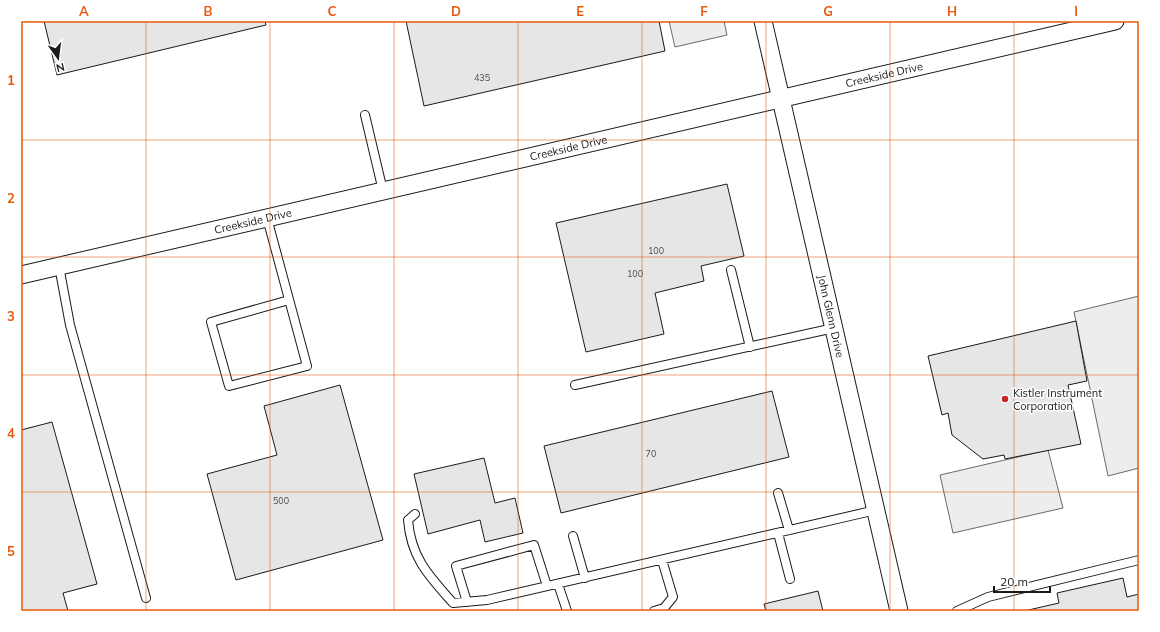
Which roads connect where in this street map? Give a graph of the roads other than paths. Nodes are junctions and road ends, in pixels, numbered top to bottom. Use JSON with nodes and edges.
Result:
{"nodes":[{"id":1,"x":763,"y":21,"type":"edge"},
{"id":2,"x":1115,"y":21,"type":"edge"},
{"id":3,"x":781,"y":98,"type":"junction"},
{"id":4,"x":365,"y":115,"type":"dead end"},
{"id":5,"x":383,"y":191,"type":"junction"},
{"id":6,"x":267,"y":218,"type":"junction"},
{"id":7,"x":59,"y":266,"type":"junction"},
{"id":8,"x":731,"y":270,"type":"dead end"},
{"id":9,"x":21,"y":275,"type":"edge"},
{"id":10,"x":289,"y":300,"type":"junction"},
{"id":11,"x":834,"y":328,"type":"junction"},
{"id":12,"x":750,"y":347,"type":"junction"},
{"id":13,"x":575,"y":385,"type":"dead end"},
{"id":14,"x":778,"y":493,"type":"dead end"},
{"id":15,"x":876,"y":510,"type":"junction"},
{"id":16,"x":415,"y":514,"type":"dead end"},
{"id":17,"x":789,"y":530,"type":"junction"},
{"id":18,"x":778,"y":533,"type":"junction"},
{"id":19,"x":573,"y":536,"type":"dead end"},
{"id":20,"x":662,"y":560,"type":"junction"},
{"id":21,"x":1139,"y":560,"type":"edge"},
{"id":22,"x":585,"y":578,"type":"junction"},
{"id":23,"x":790,"y":579,"type":"dead end"},
{"id":24,"x":558,"y":584,"type":"junction"},
{"id":25,"x":547,"y":586,"type":"junction"},
{"id":26,"x":146,"y":598,"type":"dead end"},
{"id":27,"x":467,"y":602,"type":"junction"},
{"id":28,"x":567,"y":611,"type":"edge"},
{"id":29,"x":654,"y":611,"type":"edge"},
{"id":30,"x":899,"y":611,"type":"edge"},
{"id":31,"x":957,"y":611,"type":"edge"}],
"edges":[{"from":1,"to":3,"type":"street","name":"John Glenn Drive"},
{"from":2,"to":3,"type":"street","name":"Creekside Drive"},
{"from":3,"to":5,"type":"street","name":"Creekside Drive"},
{"from":3,"to":11,"type":"street","name":"John Glenn Drive"},
{"from":4,"to":5,"type":"lane"},
{"from":5,"to":6,"type":"street","name":"Creekside Drive"},
{"from":6,"to":7,"type":"street","name":"Creekside Drive"},
{"from":6,"to":10,"type":"lane"},
{"from":7,"to":9,"type":"street","name":"Creekside Drive"},
{"from":7,"to":26,"type":"lane"},
{"from":8,"to":12,"type":"lane"},
{"from":10,"to":10,"type":"lane"},
{"from":11,"to":12,"type":"lane"},
{"from":11,"to":15,"type":"street","name":"John Glenn Drive"},
{"from":12,"to":13,"type":"lane"},
{"from":14,"to":17,"type":"lane"},
{"from":15,"to":17,"type":"lane"},
{"from":15,"to":30,"type":"street","name":"John Glenn Drive"},
{"from":16,"to":27,"type":"lane"},
{"from":17,"to":18,"type":"lane"},
{"from":18,"to":20,"type":"lane"},
{"from":18,"to":23,"type":"lane"},
{"from":19,"to":22,"type":"lane"},
{"from":20,"to":22,"type":"lane"},
{"from":20,"to":29,"type":"lane"},
{"from":21,"to":31,"type":"lane"},
{"from":22,"to":24,"type":"lane"},
{"from":24,"to":25,"type":"lane"},
{"from":24,"to":28,"type":"lane"},
{"from":25,"to":27,"type":"lane"},
{"from":25,"to":27,"type":"lane"}]}
